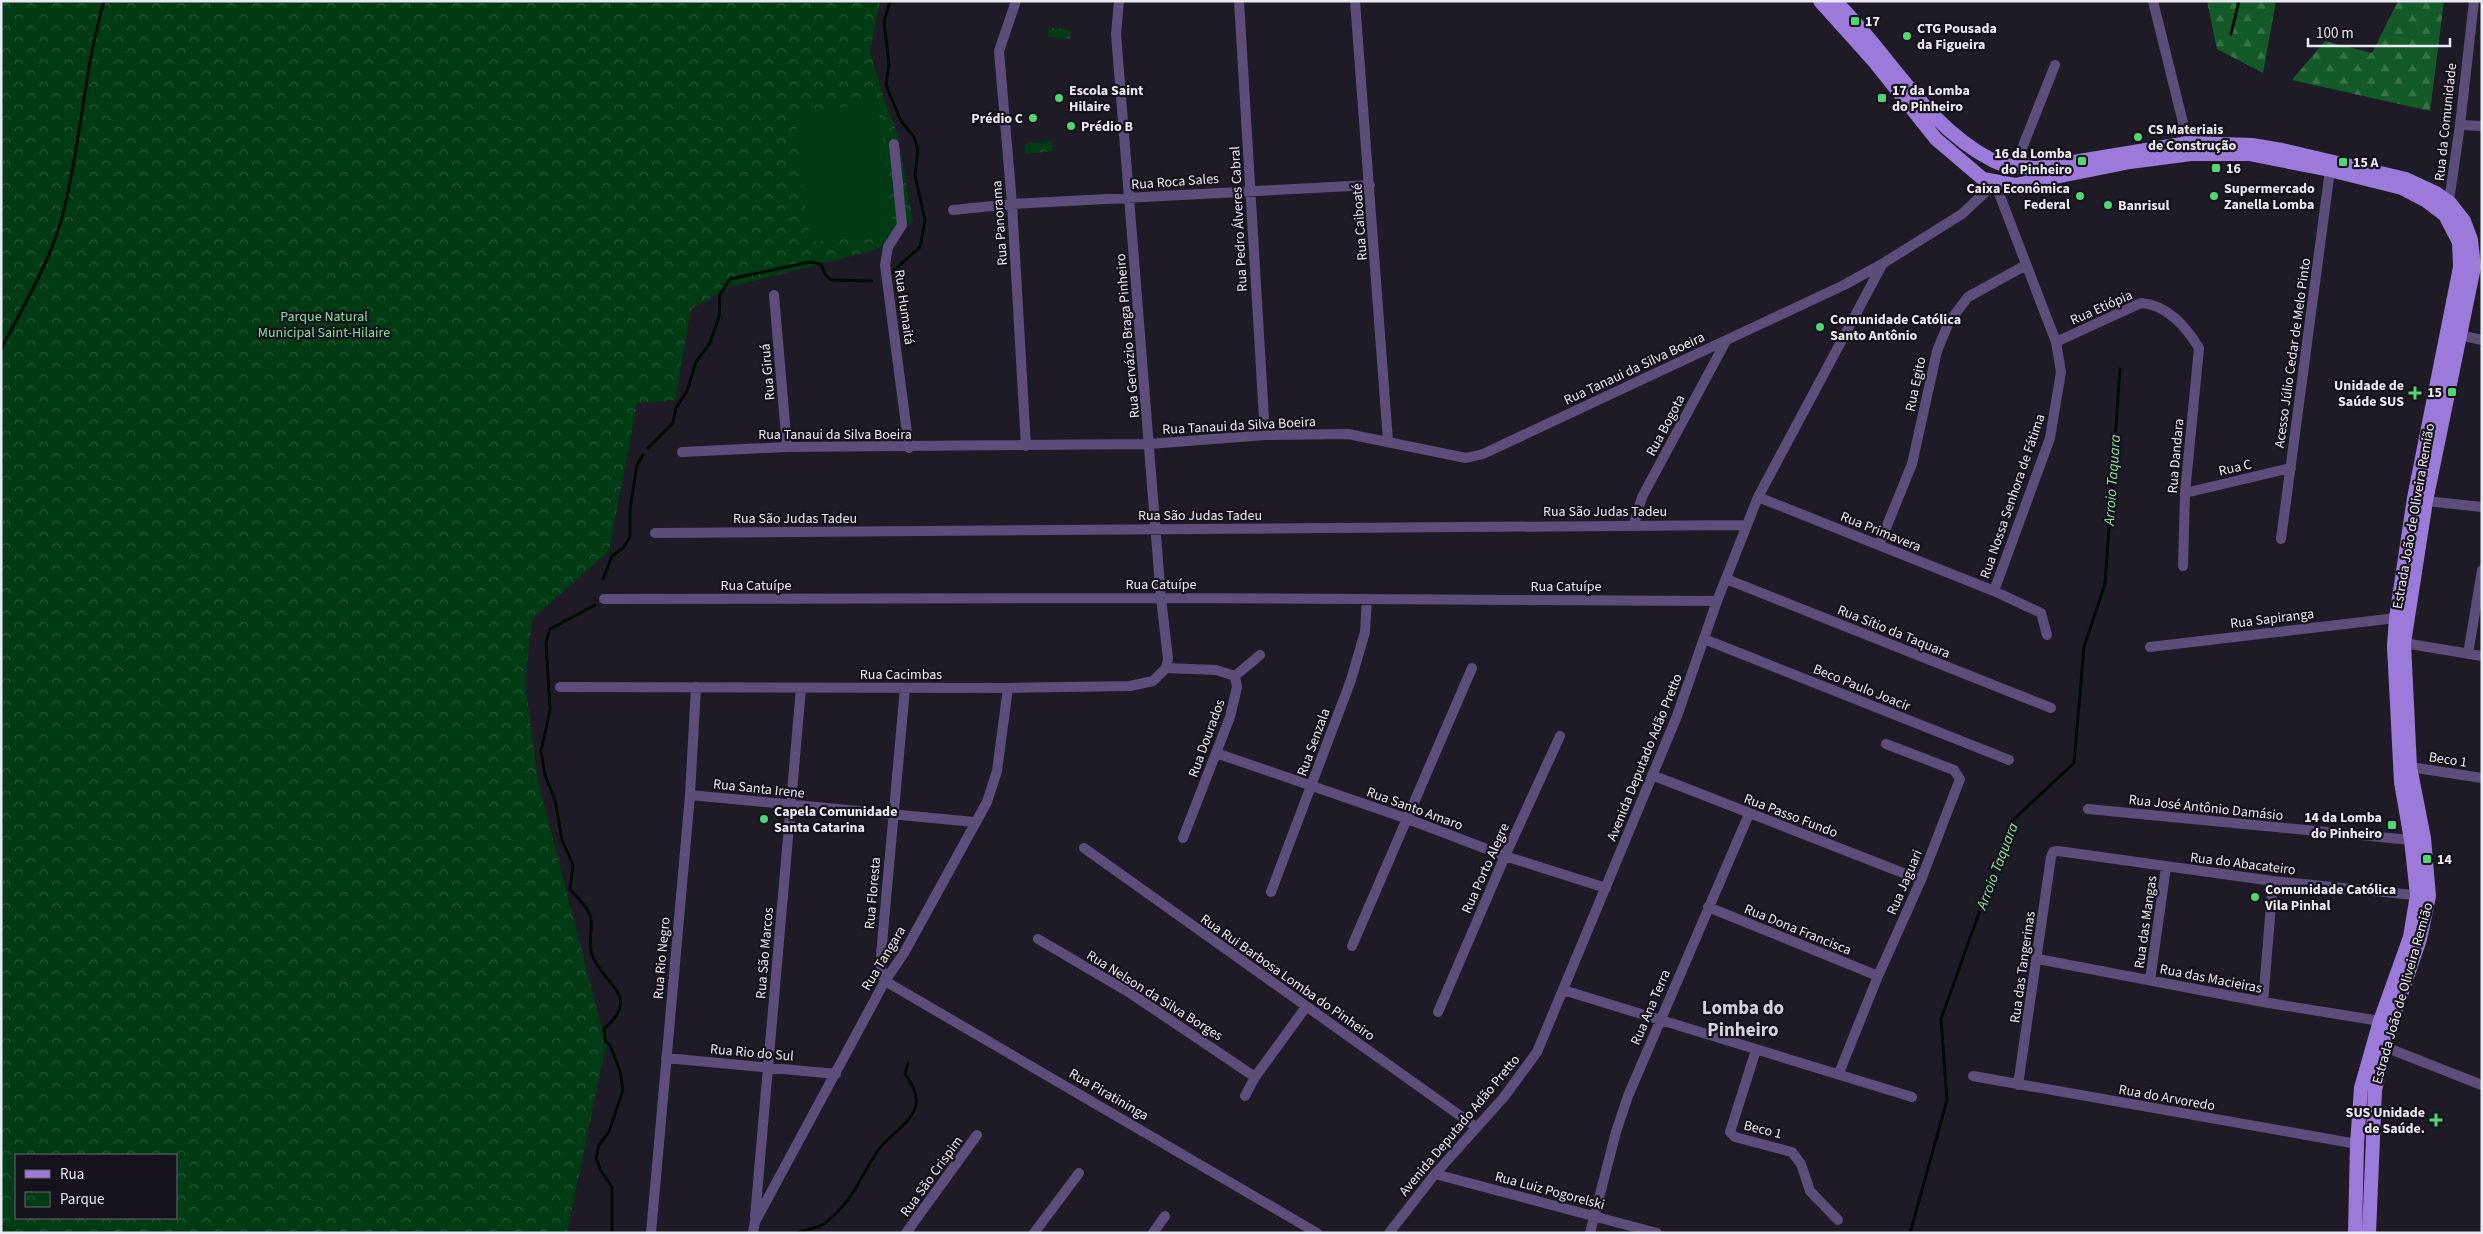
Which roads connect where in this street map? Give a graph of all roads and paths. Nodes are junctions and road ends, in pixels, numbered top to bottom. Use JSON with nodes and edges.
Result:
{"nodes":[{"id":1,"x":1016,"y":1,"type":"edge"},
{"id":2,"x":1119,"y":1,"type":"edge"},
{"id":3,"x":1239,"y":1,"type":"edge"},
{"id":4,"x":1355,"y":1,"type":"edge"},
{"id":5,"x":1820,"y":1,"type":"edge"},
{"id":6,"x":1835,"y":1,"type":"edge"},
{"id":7,"x":2153,"y":1,"type":"edge"},
{"id":8,"x":2474,"y":1,"type":"edge"},
{"id":9,"x":2055,"y":65,"type":"dead end"},
{"id":10,"x":2460,"y":126,"type":"junction"},
{"id":11,"x":2482,"y":126,"type":"edge"},
{"id":12,"x":2188,"y":143,"type":"junction"},
{"id":13,"x":894,"y":144,"type":"dead end"},
{"id":14,"x":1993,"y":161,"type":"junction"},
{"id":15,"x":2015,"y":166,"type":"junction"},
{"id":16,"x":2330,"y":170,"type":"junction"},
{"id":17,"x":1989,"y":181,"type":"junction"},
{"id":18,"x":1370,"y":186,"type":"junction"},
{"id":19,"x":2015,"y":186,"type":"junction"},
{"id":20,"x":1250,"y":190,"type":"junction"},
{"id":21,"x":1130,"y":198,"type":"junction"},
{"id":22,"x":1012,"y":204,"type":"junction"},
{"id":23,"x":2447,"y":209,"type":"junction"},
{"id":24,"x":953,"y":210,"type":"dead end"},
{"id":25,"x":1882,"y":264,"type":"junction"},
{"id":26,"x":2026,"y":265,"type":"junction"},
{"id":27,"x":774,"y":295,"type":"dead end"},
{"id":28,"x":2459,"y":336,"type":"junction"},
{"id":29,"x":2482,"y":340,"type":"edge"},
{"id":30,"x":1726,"y":341,"type":"junction"},
{"id":31,"x":2056,"y":342,"type":"junction"},
{"id":32,"x":2199,"y":348,"type":"joint"},
{"id":33,"x":1265,"y":435,"type":"junction"},
{"id":34,"x":1388,"y":441,"type":"junction"},
{"id":35,"x":1149,"y":444,"type":"junction"},
{"id":36,"x":1026,"y":446,"type":"junction"},
{"id":37,"x":786,"y":447,"type":"junction"},
{"id":38,"x":909,"y":448,"type":"junction"},
{"id":39,"x":682,"y":452,"type":"dead end"},
{"id":40,"x":2291,"y":468,"type":"junction"},
{"id":41,"x":2185,"y":493,"type":"junction"},
{"id":42,"x":1758,"y":497,"type":"junction"},
{"id":43,"x":2426,"y":501,"type":"junction"},
{"id":44,"x":2482,"y":507,"type":"edge"},
{"id":45,"x":1634,"y":524,"type":"junction"},
{"id":46,"x":1746,"y":525,"type":"junction"},
{"id":47,"x":1155,"y":529,"type":"junction"},
{"id":48,"x":655,"y":533,"type":"dead end"},
{"id":49,"x":2281,"y":539,"type":"dead end"},
{"id":50,"x":1879,"y":545,"type":"junction"},
{"id":51,"x":2183,"y":566,"type":"dead end"},
{"id":52,"x":2482,"y":570,"type":"edge"},
{"id":53,"x":1726,"y":579,"type":"junction"},
{"id":54,"x":1994,"y":591,"type":"junction"},
{"id":55,"x":1160,"y":598,"type":"junction"},
{"id":56,"x":604,"y":599,"type":"dead end"},
{"id":57,"x":1367,"y":599,"type":"junction"},
{"id":58,"x":1717,"y":600,"type":"junction"},
{"id":59,"x":2396,"y":618,"type":"junction"},
{"id":60,"x":2047,"y":635,"type":"dead end"},
{"id":61,"x":1704,"y":639,"type":"junction"},
{"id":62,"x":2404,"y":643,"type":"junction"},
{"id":63,"x":2150,"y":647,"type":"dead end"},
{"id":64,"x":2468,"y":654,"type":"junction"},
{"id":65,"x":1260,"y":656,"type":"dead end"},
{"id":66,"x":2482,"y":656,"type":"edge"},
{"id":67,"x":1166,"y":668,"type":"junction"},
{"id":68,"x":1472,"y":668,"type":"dead end"},
{"id":69,"x":1235,"y":676,"type":"junction"},
{"id":70,"x":560,"y":687,"type":"dead end"},
{"id":71,"x":696,"y":687,"type":"junction"},
{"id":72,"x":802,"y":688,"type":"junction"},
{"id":73,"x":905,"y":688,"type":"junction"},
{"id":74,"x":1008,"y":688,"type":"junction"},
{"id":75,"x":2051,"y":708,"type":"dead end"},
{"id":76,"x":1560,"y":736,"type":"dead end"},
{"id":77,"x":1886,"y":744,"type":"dead end"},
{"id":78,"x":1216,"y":753,"type":"junction"},
{"id":79,"x":2009,"y":760,"type":"dead end"},
{"id":80,"x":2410,"y":767,"type":"junction"},
{"id":81,"x":1652,"y":775,"type":"junction"},
{"id":82,"x":2482,"y":778,"type":"edge"},
{"id":83,"x":1312,"y":786,"type":"junction"},
{"id":84,"x":690,"y":795,"type":"junction"},
{"id":85,"x":790,"y":805,"type":"junction"},
{"id":86,"x":2088,"y":809,"type":"dead end"},
{"id":87,"x":894,"y":814,"type":"junction"},
{"id":88,"x":1749,"y":814,"type":"junction"},
{"id":89,"x":1408,"y":820,"type":"junction"},
{"id":90,"x":974,"y":822,"type":"junction"},
{"id":91,"x":1183,"y":838,"type":"dead end"},
{"id":92,"x":2411,"y":840,"type":"junction"},
{"id":93,"x":1084,"y":848,"type":"dead end"},
{"id":94,"x":2054,"y":852,"type":"joint"},
{"id":95,"x":1505,"y":856,"type":"junction"},
{"id":96,"x":2166,"y":867,"type":"junction"},
{"id":97,"x":1921,"y":880,"type":"junction"},
{"id":98,"x":2273,"y":881,"type":"junction"},
{"id":99,"x":1606,"y":888,"type":"junction"},
{"id":100,"x":1271,"y":892,"type":"dead end"},
{"id":101,"x":2423,"y":896,"type":"junction"},
{"id":102,"x":1708,"y":908,"type":"junction"},
{"id":103,"x":1038,"y":940,"type":"dead end"},
{"id":104,"x":1352,"y":946,"type":"dead end"},
{"id":105,"x":2038,"y":959,"type":"junction"},
{"id":106,"x":1878,"y":976,"type":"junction"},
{"id":107,"x":2150,"y":980,"type":"junction"},
{"id":108,"x":885,"y":981,"type":"junction"},
{"id":109,"x":1562,"y":990,"type":"junction"},
{"id":110,"x":2263,"y":1002,"type":"junction"},
{"id":111,"x":1306,"y":1007,"type":"junction"},
{"id":112,"x":1438,"y":1012,"type":"dead end"},
{"id":113,"x":1659,"y":1019,"type":"junction"},
{"id":114,"x":2380,"y":1021,"type":"junction"},
{"id":115,"x":2385,"y":1047,"type":"junction"},
{"id":116,"x":1756,"y":1050,"type":"junction"},
{"id":117,"x":666,"y":1058,"type":"junction"},
{"id":118,"x":768,"y":1067,"type":"junction"},
{"id":119,"x":1839,"y":1073,"type":"junction"},
{"id":120,"x":836,"y":1074,"type":"junction"},
{"id":121,"x":1973,"y":1076,"type":"dead end"},
{"id":122,"x":1255,"y":1077,"type":"junction"},
{"id":123,"x":2018,"y":1085,"type":"junction"},
{"id":124,"x":2482,"y":1085,"type":"edge"},
{"id":125,"x":1245,"y":1096,"type":"dead end"},
{"id":126,"x":1912,"y":1097,"type":"dead end"},
{"id":127,"x":1476,"y":1127,"type":"junction"},
{"id":128,"x":977,"y":1134,"type":"dead end"},
{"id":129,"x":2357,"y":1144,"type":"junction"},
{"id":130,"x":1079,"y":1173,"type":"dead end"},
{"id":131,"x":1435,"y":1174,"type":"junction"},
{"id":132,"x":1165,"y":1216,"type":"dead end"},
{"id":133,"x":1595,"y":1216,"type":"junction"},
{"id":134,"x":1838,"y":1220,"type":"dead end"},
{"id":135,"x":755,"y":1222,"type":"junction"},
{"id":136,"x":651,"y":1233,"type":"edge"},
{"id":137,"x":753,"y":1233,"type":"edge"},
{"id":138,"x":906,"y":1233,"type":"edge"},
{"id":139,"x":1034,"y":1233,"type":"edge"},
{"id":140,"x":1153,"y":1233,"type":"edge"},
{"id":141,"x":1318,"y":1233,"type":"edge"},
{"id":142,"x":1389,"y":1233,"type":"edge"},
{"id":143,"x":1590,"y":1233,"type":"edge"},
{"id":144,"x":1657,"y":1233,"type":"edge"},
{"id":145,"x":2355,"y":1233,"type":"edge"},
{"id":146,"x":2370,"y":1233,"type":"edge"}],
"edges":[{"from":1,"to":22,"type":"street","name":"Rua Panorama"},
{"from":2,"to":21,"type":"street","name":"Rua Gervázio Braga Pinheiro"},
{"from":3,"to":20,"type":"street","name":"Rua Pedro Álveres Cabral"},
{"from":4,"to":18,"type":"street","name":"Rua Caiboaté"},
{"from":5,"to":17,"type":"main road"},
{"from":6,"to":14,"type":"main road","name":"Estrada João de Oliveira Remião"},
{"from":7,"to":12,"type":"street"},
{"from":8,"to":10,"type":"street","name":"Rua da Comunidade"},
{"from":9,"to":15,"type":"street"},
{"from":10,"to":11,"type":"street"},
{"from":10,"to":23,"type":"street","name":"Rua da Comunidade"},
{"from":12,"to":15,"type":"main road","name":"Estrada João de Oliveira Remião"},
{"from":12,"to":23,"type":"main road","name":"Estrada João de Oliveira Remião"},
{"from":13,"to":38,"type":"street","name":"Rua Humaitá"},
{"from":14,"to":15,"type":"main road","name":"Estrada João de Oliveira Remião"},
{"from":14,"to":17,"type":"main road"},
{"from":15,"to":19,"type":"main road"},
{"from":16,"to":19,"type":"main road","name":"Estrada João de Oliveira Remião"},
{"from":16,"to":23,"type":"main road","name":"Estrada João de Oliveira Remião"},
{"from":16,"to":40,"type":"street","name":"Acesso Júlio Cedar de Melo Pinto"},
{"from":17,"to":19,"type":"main road","name":"Estrada João de Oliveira Remião"},
{"from":17,"to":25,"type":"street","name":"Rua Tanaui da Silva Boeira"},
{"from":17,"to":26,"type":"street","name":"Rua Nossa Senhora de Fátima"},
{"from":18,"to":20,"type":"street","name":"Rua Roca Sales"},
{"from":18,"to":34,"type":"street","name":"Rua Caiboaté"},
{"from":20,"to":21,"type":"street","name":"Rua Roca Sales"},
{"from":20,"to":33,"type":"street","name":"Rua Pedro Álveres Cabral"},
{"from":21,"to":22,"type":"street","name":"Rua Roca Sales"},
{"from":21,"to":35,"type":"street","name":"Rua Gervázio Braga Pinheiro"},
{"from":22,"to":24,"type":"street","name":"Rua Roca Sales"},
{"from":22,"to":36,"type":"street","name":"Rua Panorama"},
{"from":23,"to":28,"type":"main road","name":"Estrada João de Oliveira Remião"},
{"from":23,"to":59,"type":"main road","name":"Estrada João de Oliveira Remião"},
{"from":25,"to":30,"type":"street","name":"Rua Tanaui da Silva Boeira"},
{"from":25,"to":42,"type":"street","name":"Avenida Deputado Adão Pretto"},
{"from":26,"to":31,"type":"street","name":"Rua Nossa Senhora de Fátima"},
{"from":26,"to":50,"type":"street","name":"Rua Egito"},
{"from":27,"to":37,"type":"street","name":"Rua Giruá"},
{"from":28,"to":29,"type":"street"},
{"from":28,"to":43,"type":"main road","name":"Estrada João de Oliveira Remião"},
{"from":30,"to":34,"type":"street","name":"Rua Tanaui da Silva Boeira"},
{"from":30,"to":45,"type":"street","name":"Rua Bogota"},
{"from":31,"to":32,"type":"street","name":"Rua Etiópia"},
{"from":31,"to":54,"type":"street","name":"Rua Nossa Senhora de Fátima"},
{"from":32,"to":41,"type":"street","name":"Rua Dandara"},
{"from":33,"to":34,"type":"street","name":"Rua Tanaui da Silva Boeira"},
{"from":33,"to":35,"type":"street","name":"Rua Tanaui da Silva Boeira"},
{"from":35,"to":36,"type":"street","name":"Rua Tanaui da Silva Boeira"},
{"from":35,"to":47,"type":"street","name":"Rua Gervázio Braga Pinheiro"},
{"from":36,"to":38,"type":"street","name":"Rua Tanaui da Silva Boeira"},
{"from":37,"to":38,"type":"street","name":"Rua Tanaui da Silva Boeira"},
{"from":37,"to":39,"type":"street","name":"Rua Tanaui da Silva Boeira"},
{"from":40,"to":41,"type":"street","name":"Rua C"},
{"from":40,"to":49,"type":"street","name":"Acesso Júlio Cedar de Melo Pinto"},
{"from":41,"to":51,"type":"street","name":"Rua Dandara"},
{"from":42,"to":46,"type":"street","name":"Avenida Deputado Adão Pretto"},
{"from":42,"to":50,"type":"street","name":"Rua Primavera"},
{"from":43,"to":44,"type":"street"},
{"from":43,"to":62,"type":"main road","name":"Estrada João de Oliveira Remião"},
{"from":45,"to":46,"type":"street","name":"Rua São Judas Tadeu"},
{"from":45,"to":47,"type":"street","name":"Rua São Judas Tadeu"},
{"from":46,"to":53,"type":"street","name":"Avenida Deputado Adão Pretto"},
{"from":47,"to":48,"type":"street","name":"Rua São Judas Tadeu"},
{"from":47,"to":55,"type":"street","name":"Rua Gervázio Braga Pinheiro"},
{"from":50,"to":54,"type":"street","name":"Rua Primavera"},
{"from":52,"to":64,"type":"street"},
{"from":53,"to":58,"type":"street","name":"Avenida Deputado Adão Pretto"},
{"from":53,"to":75,"type":"street","name":"Rua Sítio da Taquara"},
{"from":54,"to":60,"type":"street","name":"Rua Primavera"},
{"from":55,"to":56,"type":"street","name":"Rua Catuípe"},
{"from":55,"to":57,"type":"street","name":"Rua Catuípe"},
{"from":55,"to":67,"type":"street","name":"Rua Gervázio Braga Pinheiro"},
{"from":57,"to":58,"type":"street","name":"Rua Catuípe"},
{"from":57,"to":83,"type":"street","name":"Rua Senzala"},
{"from":58,"to":61,"type":"street","name":"Avenida Deputado Adão Pretto"},
{"from":59,"to":63,"type":"street","name":"Rua Sapiranga"},
{"from":59,"to":92,"type":"main road","name":"Estrada João de Oliveira Remião"},
{"from":61,"to":79,"type":"street","name":"Beco Paulo Joacir"},
{"from":61,"to":81,"type":"street","name":"Avenida Deputado Adão Pretto"},
{"from":62,"to":64,"type":"street"},
{"from":62,"to":80,"type":"main road","name":"Estrada João de Oliveira Remião"},
{"from":64,"to":66,"type":"street"},
{"from":65,"to":69,"type":"street"},
{"from":67,"to":69,"type":"street"},
{"from":67,"to":74,"type":"street","name":"Rua Cacimbas"},
{"from":68,"to":89,"type":"street"},
{"from":69,"to":78,"type":"street","name":"Rua Dourados"},
{"from":70,"to":71,"type":"street","name":"Rua Cacimbas"},
{"from":71,"to":72,"type":"street","name":"Rua Cacimbas"},
{"from":71,"to":84,"type":"street","name":"Rua Rio Negro"},
{"from":72,"to":73,"type":"street","name":"Rua Cacimbas"},
{"from":72,"to":85,"type":"street","name":"Rua São Marcos"},
{"from":73,"to":74,"type":"street","name":"Rua Cacimbas"},
{"from":73,"to":87,"type":"street","name":"Rua Floresta"},
{"from":74,"to":90,"type":"street","name":"Rua Tangara"},
{"from":76,"to":95,"type":"street","name":"Rua Porto Alegre"},
{"from":77,"to":97,"type":"street","name":"Rua Jaguari"},
{"from":78,"to":83,"type":"street","name":"Rua Santo Amaro"},
{"from":78,"to":91,"type":"street","name":"Rua Dourados"},
{"from":80,"to":82,"type":"street","name":"Beco 1"},
{"from":80,"to":101,"type":"main road","name":"Estrada João de Oliveira Remião"},
{"from":81,"to":88,"type":"street","name":"Rua Passo Fundo"},
{"from":81,"to":99,"type":"street","name":"Avenida Deputado Adão Pretto"},
{"from":83,"to":89,"type":"street","name":"Rua Santo Amaro"},
{"from":83,"to":100,"type":"street","name":"Rua Senzala"},
{"from":84,"to":85,"type":"street","name":"Rua Santa Irene"},
{"from":84,"to":117,"type":"street","name":"Rua Rio Negro"},
{"from":85,"to":87,"type":"street","name":"Rua Santa Irene"},
{"from":85,"to":118,"type":"street","name":"Rua São Marcos"},
{"from":86,"to":92,"type":"street","name":"Rua José Antônio Damásio"},
{"from":87,"to":90,"type":"street","name":"Rua Santa Irene"},
{"from":87,"to":108,"type":"street","name":"Rua Floresta"},
{"from":88,"to":97,"type":"street","name":"Rua Passo Fundo"},
{"from":88,"to":102,"type":"street","name":"Rua Ana Terra"},
{"from":89,"to":95,"type":"street","name":"Rua Santo Amaro"},
{"from":89,"to":104,"type":"street"},
{"from":90,"to":108,"type":"street","name":"Rua Tangara"},
{"from":92,"to":101,"type":"main road","name":"Estrada João de Oliveira Remião"},
{"from":93,"to":111,"type":"street","name":"Rua Rui Barbosa Lomba do Pinheiro"},
{"from":94,"to":96,"type":"street","name":"Rua do Abacateiro"},
{"from":94,"to":105,"type":"street","name":"Rua das Tangerinas"},
{"from":95,"to":99,"type":"street","name":"Rua Santo Amaro"},
{"from":95,"to":112,"type":"street","name":"Rua Porto Alegre"},
{"from":96,"to":98,"type":"street","name":"Rua do Abacateiro"},
{"from":96,"to":107,"type":"street","name":"Rua das Mangas"},
{"from":97,"to":106,"type":"street","name":"Rua Jaguari"},
{"from":98,"to":101,"type":"street","name":"Rua do Abacateiro"},
{"from":98,"to":110,"type":"street"},
{"from":99,"to":109,"type":"street","name":"Avenida Deputado Adão Pretto"},
{"from":101,"to":114,"type":"main road","name":"Estrada João de Oliveira Remião"},
{"from":101,"to":115,"type":"main road","name":"Estrada João de Oliveira Remião"},
{"from":102,"to":106,"type":"street","name":"Rua Dona Francisca"},
{"from":102,"to":113,"type":"street","name":"Rua Ana Terra"},
{"from":103,"to":122,"type":"street","name":"Rua Nelson da Silva Borges"},
{"from":105,"to":107,"type":"street","name":"Rua das Macieiras"},
{"from":105,"to":123,"type":"street","name":"Rua das Tangerinas"},
{"from":106,"to":119,"type":"street","name":"Rua Jaguari"},
{"from":107,"to":110,"type":"street","name":"Rua das Macieiras"},
{"from":108,"to":120,"type":"street","name":"Rua Tangara"},
{"from":108,"to":141,"type":"street","name":"Rua Piratininga"},
{"from":109,"to":113,"type":"street"},
{"from":109,"to":127,"type":"street","name":"Avenida Deputado Adão Pretto"},
{"from":110,"to":114,"type":"street","name":"Rua das Macieiras"},
{"from":111,"to":122,"type":"street"},
{"from":111,"to":127,"type":"street","name":"Rua Rui Barbosa Lomba do Pinheiro"},
{"from":113,"to":116,"type":"street"},
{"from":113,"to":133,"type":"street","name":"Rua Ana Terra"},
{"from":114,"to":129,"type":"main road","name":"Estrada João de Oliveira Remião"},
{"from":115,"to":124,"type":"street"},
{"from":115,"to":146,"type":"main road","name":"Estrada João de Oliveira Remião"},
{"from":116,"to":119,"type":"street"},
{"from":116,"to":134,"type":"street","name":"Beco 1"},
{"from":117,"to":118,"type":"street","name":"Rua Rio do Sul"},
{"from":117,"to":136,"type":"street","name":"Rua Rio Negro"},
{"from":118,"to":120,"type":"street","name":"Rua Rio do Sul"},
{"from":118,"to":135,"type":"street","name":"Rua São Marcos"},
{"from":119,"to":126,"type":"street"},
{"from":120,"to":135,"type":"street","name":"Rua Tangara"},
{"from":121,"to":123,"type":"street","name":"Rua do Arvoredo"},
{"from":122,"to":125,"type":"street"},
{"from":123,"to":129,"type":"street","name":"Rua do Arvoredo"},
{"from":127,"to":131,"type":"street","name":"Avenida Deputado Adão Pretto"},
{"from":128,"to":138,"type":"street","name":"Rua São Crispim"},
{"from":129,"to":145,"type":"main road","name":"Estrada João de Oliveira Remião"},
{"from":130,"to":139,"type":"street"},
{"from":131,"to":133,"type":"street","name":"Rua Luiz Pogorelski"},
{"from":131,"to":142,"type":"street","name":"Avenida Deputado Adão Pretto"},
{"from":132,"to":140,"type":"street"},
{"from":133,"to":143,"type":"street","name":"Rua Ana Terra"},
{"from":133,"to":144,"type":"street","name":"Rua Luiz Pogorelski"},
{"from":135,"to":137,"type":"street","name":"Rua Tangara"}]}
